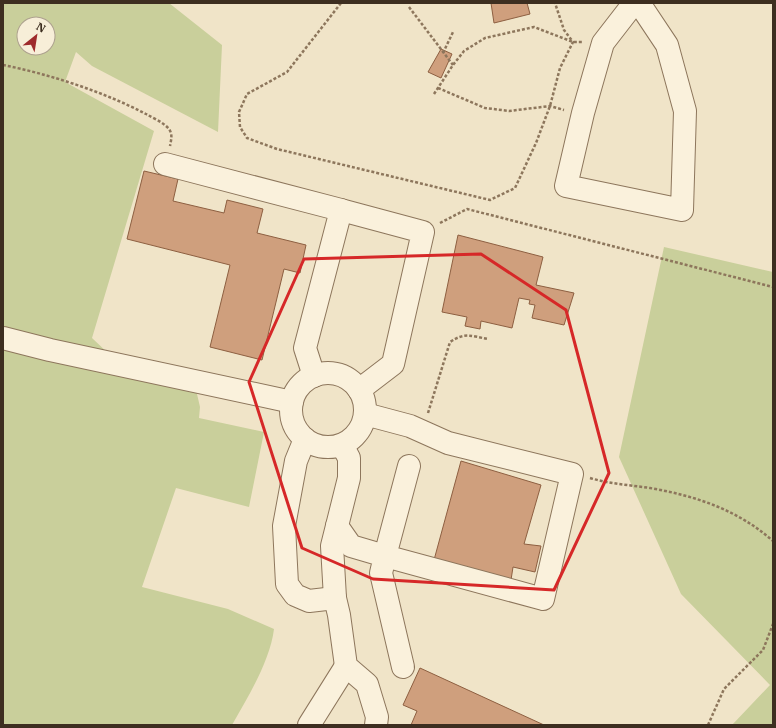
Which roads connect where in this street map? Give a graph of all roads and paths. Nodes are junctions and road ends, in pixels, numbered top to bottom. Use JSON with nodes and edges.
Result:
{"nodes":[{"id":1,"x":341,"y":3,"type":"edge"},
{"id":2,"x":555,"y":3,"type":"edge"},
{"id":3,"x":634,"y":3,"type":"edge"},
{"id":4,"x":639,"y":3,"type":"edge"},
{"id":5,"x":409,"y":7,"type":"dead end"},
{"id":6,"x":452,"y":32,"type":"dead end"},
{"id":7,"x":573,"y":42,"type":"junction"},
{"id":8,"x":603,"y":43,"type":"junction"},
{"id":9,"x":443,"y":53,"type":"junction"},
{"id":10,"x":3,"y":65,"type":"edge"},
{"id":11,"x":452,"y":65,"type":"junction"},
{"id":12,"x":438,"y":88,"type":"junction"},
{"id":13,"x":434,"y":94,"type":"dead end"},
{"id":14,"x":550,"y":106,"type":"junction"},
{"id":15,"x":583,"y":114,"type":"junction"},
{"id":16,"x":165,"y":164,"type":"joint"},
{"id":17,"x":341,"y":210,"type":"junction"},
{"id":18,"x":423,"y":232,"type":"junction"},
{"id":19,"x":773,"y":287,"type":"edge"},
{"id":20,"x":3,"y":338,"type":"edge"},
{"id":21,"x":488,"y":339,"type":"dead end"},
{"id":22,"x":314,"y":376,"type":"junction"},
{"id":23,"x":359,"y":390,"type":"junction"},
{"id":24,"x":292,"y":402,"type":"junction"},
{"id":25,"x":365,"y":414,"type":"junction"},
{"id":26,"x":422,"y":432,"type":"junction"},
{"id":27,"x":305,"y":439,"type":"junction"},
{"id":28,"x":342,"y":444,"type":"junction"},
{"id":29,"x":409,"y":466,"type":"dead end"},
{"id":30,"x":572,"y":474,"type":"junction"},
{"id":31,"x":337,"y":526,"type":"junction"},
{"id":32,"x":773,"y":541,"type":"edge"},
{"id":33,"x":385,"y":556,"type":"junction"},
{"id":34,"x":335,"y":598,"type":"junction"},
{"id":35,"x":773,"y":624,"type":"edge"},
{"id":36,"x":346,"y":666,"type":"junction"},
{"id":37,"x":403,"y":667,"type":"dead end"},
{"id":38,"x":308,"y":725,"type":"edge"},
{"id":39,"x":376,"y":725,"type":"edge"},
{"id":40,"x":708,"y":725,"type":"edge"}],
"edges":[{"from":1,"to":14,"type":"path"},
{"from":2,"to":7,"type":"path"},
{"from":3,"to":8,"type":"lane"},
{"from":4,"to":15,"type":"lane"},
{"from":5,"to":9,"type":"path"},
{"from":6,"to":9,"type":"path"},
{"from":7,"to":8,"type":"path"},
{"from":7,"to":11,"type":"path"},
{"from":7,"to":14,"type":"path"},
{"from":8,"to":15,"type":"lane"},
{"from":9,"to":11,"type":"path"},
{"from":10,"to":16,"type":"path"},
{"from":11,"to":12,"type":"path"},
{"from":12,"to":13,"type":"path"},
{"from":12,"to":14,"type":"path"},
{"from":14,"to":15,"type":"path"},
{"from":16,"to":17,"type":"lane"},
{"from":17,"to":18,"type":"lane"},
{"from":17,"to":22,"type":"lane"},
{"from":18,"to":19,"type":"path"},
{"from":18,"to":23,"type":"lane"},
{"from":20,"to":24,"type":"lane"},
{"from":21,"to":26,"type":"path"},
{"from":22,"to":23,"type":"lane"},
{"from":22,"to":24,"type":"lane"},
{"from":23,"to":25,"type":"lane"},
{"from":24,"to":27,"type":"lane"},
{"from":25,"to":26,"type":"lane"},
{"from":25,"to":28,"type":"lane"},
{"from":26,"to":30,"type":"lane"},
{"from":27,"to":28,"type":"lane"},
{"from":27,"to":34,"type":"lane"},
{"from":28,"to":31,"type":"lane"},
{"from":29,"to":33,"type":"lane"},
{"from":30,"to":32,"type":"path"},
{"from":30,"to":33,"type":"lane"},
{"from":31,"to":33,"type":"lane"},
{"from":31,"to":34,"type":"lane"},
{"from":33,"to":37,"type":"lane"},
{"from":34,"to":36,"type":"lane"},
{"from":35,"to":40,"type":"path"},
{"from":36,"to":38,"type":"lane"},
{"from":36,"to":39,"type":"lane"}]}
